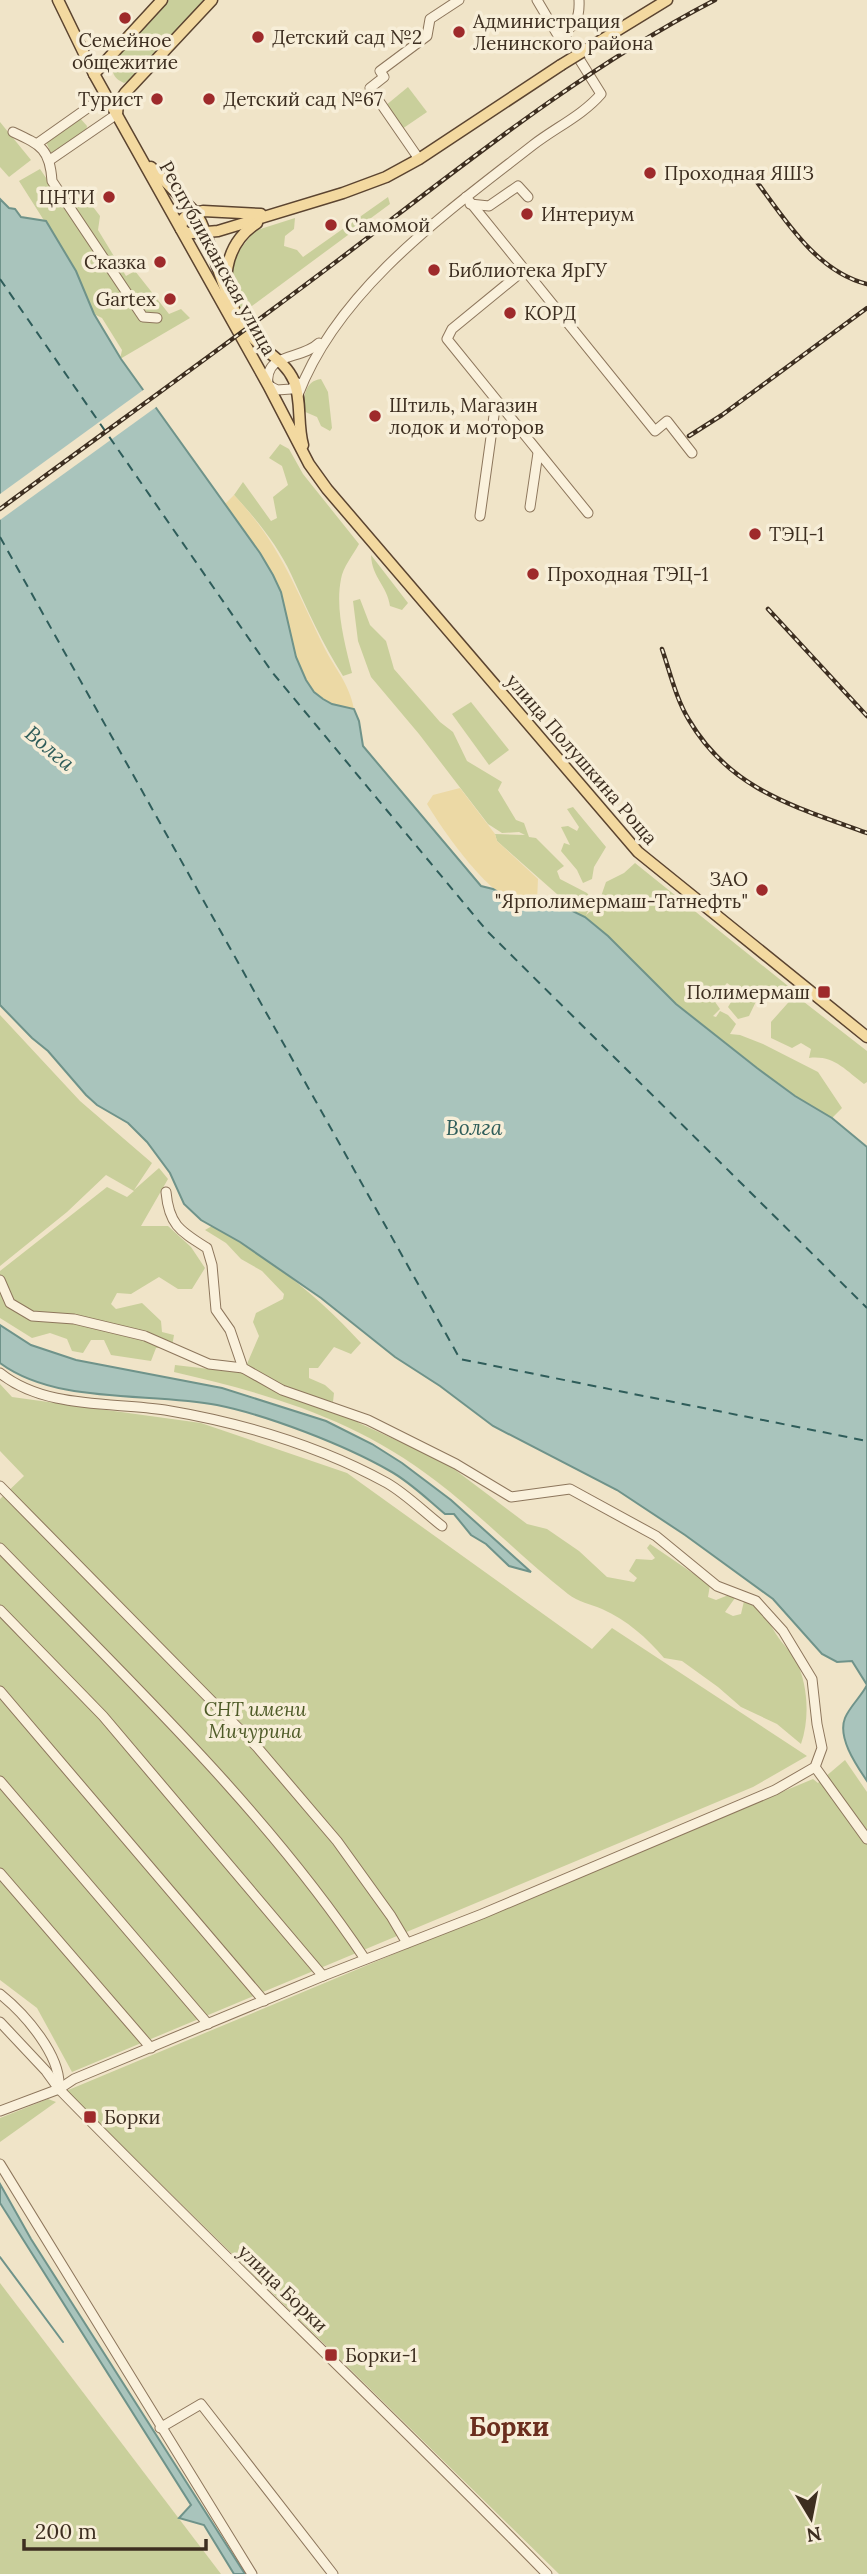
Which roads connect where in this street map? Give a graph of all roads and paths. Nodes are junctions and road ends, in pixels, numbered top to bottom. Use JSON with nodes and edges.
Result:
{"nodes":[{"id":1,"x":58,"y":0,"type":"edge"},
{"id":2,"x":162,"y":0,"type":"edge"},
{"id":3,"x":212,"y":0,"type":"edge"},
{"id":4,"x":459,"y":0,"type":"edge"},
{"id":5,"x":537,"y":0,"type":"edge"},
{"id":6,"x":579,"y":0,"type":"edge"},
{"id":7,"x":667,"y":0,"type":"edge"},
{"id":8,"x":561,"y":35,"type":"junction"},
{"id":9,"x":94,"y":74,"type":"junction"},
{"id":10,"x":103,"y":91,"type":"junction"},
{"id":11,"x":125,"y":93,"type":"junction"},
{"id":12,"x":117,"y":114,"type":"junction"},
{"id":13,"x":13,"y":132,"type":"dead end"},
{"id":14,"x":38,"y":143,"type":"junction"},
{"id":15,"x":137,"y":148,"type":"junction"},
{"id":16,"x":419,"y":159,"type":"junction"},
{"id":17,"x":50,"y":160,"type":"junction"},
{"id":18,"x":528,"y":197,"type":"dead end"},
{"id":19,"x":468,"y":201,"type":"junction"},
{"id":20,"x":289,"y":209,"type":"junction"},
{"id":21,"x":199,"y":212,"type":"junction"},
{"id":22,"x":272,"y":215,"type":"junction"},
{"id":23,"x":181,"y":229,"type":"junction"},
{"id":24,"x":205,"y":233,"type":"junction"},
{"id":25,"x":524,"y":270,"type":"junction"},
{"id":26,"x":225,"y":290,"type":"junction"},
{"id":27,"x":157,"y":318,"type":"dead end"},
{"id":28,"x":330,"y":332,"type":"junction"},
{"id":29,"x":278,"y":359,"type":"junction"},
{"id":30,"x":268,"y":385,"type":"junction"},
{"id":31,"x":296,"y":391,"type":"junction"},
{"id":32,"x":496,"y":401,"type":"junction"},
{"id":33,"x":538,"y":453,"type":"junction"},
{"id":34,"x":692,"y":453,"type":"dead end"},
{"id":35,"x":309,"y":464,"type":"junction"},
{"id":36,"x":530,"y":507,"type":"dead end"},
{"id":37,"x":587,"y":513,"type":"dead end"},
{"id":38,"x":480,"y":516,"type":"dead end"},
{"id":39,"x":867,"y":1037,"type":"edge"},
{"id":40,"x":166,"y":1192,"type":"dead end"},
{"id":41,"x":0,"y":1280,"type":"edge"},
{"id":42,"x":243,"y":1368,"type":"junction"},
{"id":43,"x":0,"y":1373,"type":"edge"},
{"id":44,"x":3,"y":1489,"type":"edge"},
{"id":45,"x":442,"y":1526,"type":"dead end"},
{"id":46,"x":0,"y":1548,"type":"edge"},
{"id":47,"x":0,"y":1610,"type":"edge"},
{"id":48,"x":0,"y":1691,"type":"edge"},
{"id":49,"x":815,"y":1767,"type":"junction"},
{"id":50,"x":0,"y":1782,"type":"edge"},
{"id":51,"x":867,"y":1839,"type":"edge"},
{"id":52,"x":0,"y":1873,"type":"edge"},
{"id":53,"x":407,"y":1943,"type":"junction"},
{"id":54,"x":365,"y":1959,"type":"junction"},
{"id":55,"x":323,"y":1976,"type":"junction"},
{"id":56,"x":0,"y":1994,"type":"edge"},
{"id":57,"x":264,"y":2001,"type":"junction"},
{"id":58,"x":0,"y":2022,"type":"edge"},
{"id":59,"x":208,"y":2024,"type":"junction"},
{"id":60,"x":151,"y":2048,"type":"junction"},
{"id":61,"x":59,"y":2089,"type":"junction"},
{"id":62,"x":0,"y":2111,"type":"edge"},
{"id":63,"x":0,"y":2164,"type":"edge"},
{"id":64,"x":160,"y":2427,"type":"junction"},
{"id":65,"x":253,"y":2574,"type":"edge"},
{"id":66,"x":333,"y":2574,"type":"edge"},
{"id":67,"x":547,"y":2574,"type":"edge"}],
"edges":[{"from":1,"to":9,"type":"main road","name":"Республиканская улица"},
{"from":2,"to":9,"type":"main road"},
{"from":3,"to":11,"type":"main road"},
{"from":4,"to":16,"type":"street"},
{"from":5,"to":8,"type":"street"},
{"from":6,"to":8,"type":"street"},
{"from":7,"to":16,"type":"main road","bridge":true},
{"from":8,"to":19,"type":"street","name":"улица Полушкина Роща"},
{"from":9,"to":10,"type":"main road","name":"Республиканская улица"},
{"from":10,"to":11,"type":"main road"},
{"from":10,"to":12,"type":"main road","name":"Республиканская улица"},
{"from":10,"to":14,"type":"street"},
{"from":11,"to":12,"type":"main road"},
{"from":12,"to":15,"type":"main road","name":"Республиканская улица"},
{"from":12,"to":17,"type":"street"},
{"from":13,"to":14,"type":"street"},
{"from":14,"to":17,"type":"street"},
{"from":15,"to":21,"type":"main road","name":"Республиканская улица"},
{"from":15,"to":23,"type":"main road","name":"Республиканская улица"},
{"from":16,"to":20,"type":"main road"},
{"from":17,"to":27,"type":"street"},
{"from":18,"to":19,"type":"street"},
{"from":19,"to":25,"type":"street"},
{"from":19,"to":28,"type":"street","name":"улица Полушкина Роща"},
{"from":20,"to":21,"type":"main road"},
{"from":20,"to":22,"type":"main road"},
{"from":21,"to":23,"type":"main road"},
{"from":21,"to":24,"type":"main road","name":"Республиканская улица"},
{"from":22,"to":24,"type":"main road"},
{"from":22,"to":26,"type":"main road"},
{"from":23,"to":24,"type":"main road"},
{"from":23,"to":30,"type":"main road","name":"Республиканская улица"},
{"from":24,"to":26,"type":"main road","name":"Республиканская улица"},
{"from":25,"to":32,"type":"street"},
{"from":25,"to":34,"type":"street"},
{"from":26,"to":29,"type":"main road","name":"Республиканская улица"},
{"from":28,"to":29,"type":"street","name":"улица Полушкина Роща"},
{"from":28,"to":31,"type":"street","name":"улица Полушкина Роща"},
{"from":29,"to":30,"type":"street"},
{"from":29,"to":31,"type":"main road","name":"Республиканская улица"},
{"from":30,"to":31,"type":"street"},
{"from":30,"to":35,"type":"main road","name":"улица Полушкина Роща"},
{"from":31,"to":35,"type":"main road","name":"улица Полушкина Роща"},
{"from":32,"to":33,"type":"street"},
{"from":32,"to":38,"type":"street"},
{"from":33,"to":36,"type":"street"},
{"from":33,"to":37,"type":"street"},
{"from":35,"to":39,"type":"main road","name":"улица Полушкина Роща"},
{"from":40,"to":42,"type":"street"},
{"from":41,"to":42,"type":"street"},
{"from":42,"to":49,"type":"street"},
{"from":43,"to":45,"type":"street"},
{"from":44,"to":53,"type":"street"},
{"from":46,"to":54,"type":"street"},
{"from":47,"to":55,"type":"street"},
{"from":48,"to":57,"type":"street"},
{"from":49,"to":51,"type":"street"},
{"from":49,"to":53,"type":"street"},
{"from":50,"to":59,"type":"street"},
{"from":52,"to":60,"type":"street"},
{"from":53,"to":54,"type":"street"},
{"from":54,"to":55,"type":"street"},
{"from":55,"to":57,"type":"street"},
{"from":56,"to":61,"type":"street"},
{"from":57,"to":59,"type":"street"},
{"from":58,"to":61,"type":"street","name":"улица Борки"},
{"from":59,"to":60,"type":"street"},
{"from":60,"to":61,"type":"street"},
{"from":61,"to":62,"type":"street"},
{"from":61,"to":67,"type":"street","name":"улица Борки"},
{"from":63,"to":64,"type":"street"},
{"from":64,"to":65,"type":"street"},
{"from":64,"to":66,"type":"street"}]}
